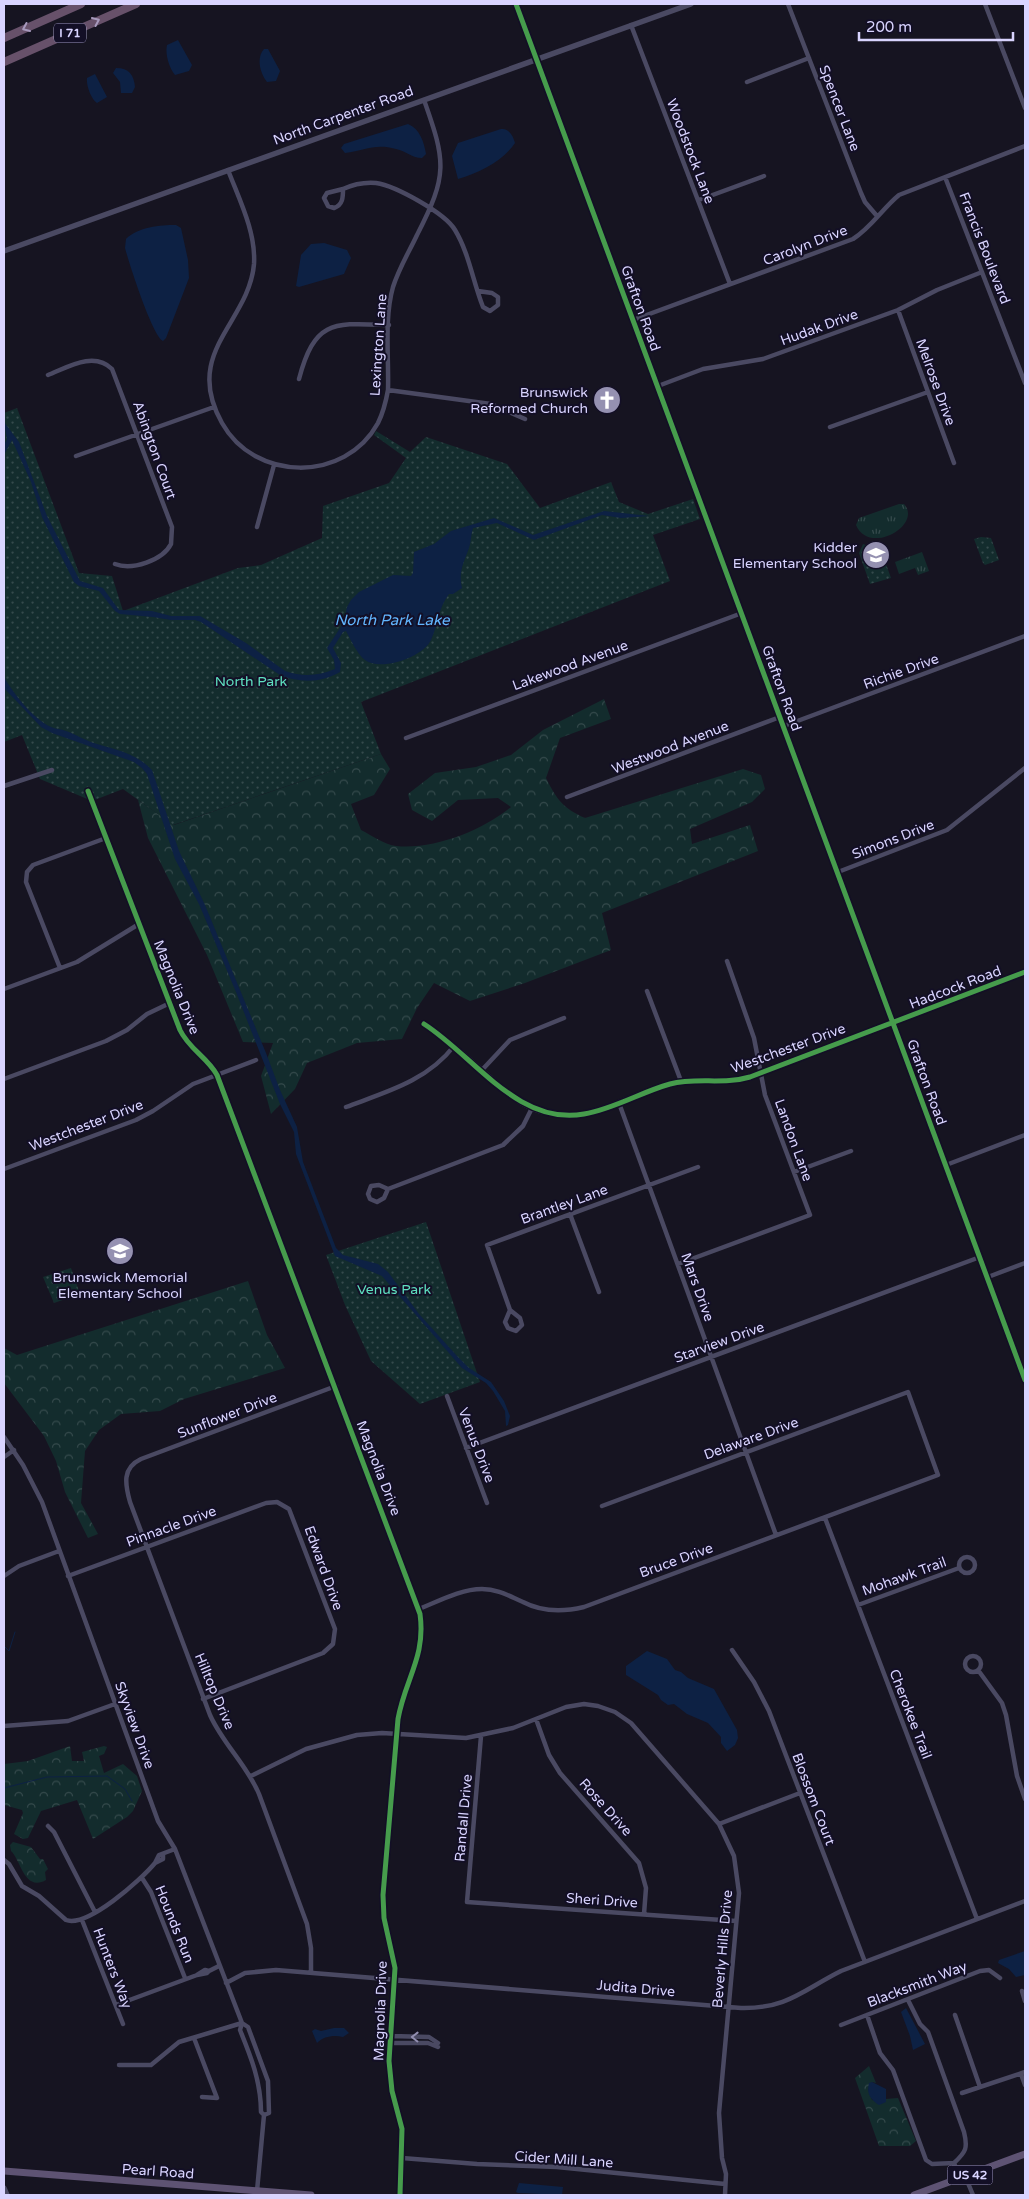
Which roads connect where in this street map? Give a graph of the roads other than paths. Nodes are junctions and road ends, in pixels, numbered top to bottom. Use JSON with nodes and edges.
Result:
{"nodes":[{"id":1,"x":81,"y":4,"type":"edge"},
{"id":2,"x":136,"y":4,"type":"edge"},
{"id":3,"x":516,"y":4,"type":"edge"},
{"id":4,"x":691,"y":4,"type":"edge"},
{"id":5,"x":788,"y":4,"type":"edge"},
{"id":6,"x":985,"y":4,"type":"edge"},
{"id":7,"x":631,"y":25,"type":"junction"},
{"id":8,"x":4,"y":38,"type":"edge"},
{"id":9,"x":809,"y":58,"type":"junction"},
{"id":10,"x":536,"y":59,"type":"junction"},
{"id":11,"x":4,"y":62,"type":"edge"},
{"id":12,"x":747,"y":82,"type":"dead end"},
{"id":13,"x":424,"y":100,"type":"junction"},
{"id":14,"x":1025,"y":108,"type":"edge"},
{"id":15,"x":1025,"y":146,"type":"edge"},
{"id":16,"x":228,"y":170,"type":"junction"},
{"id":17,"x":764,"y":176,"type":"dead end"},
{"id":18,"x":945,"y":177,"type":"junction"},
{"id":19,"x":343,"y":189,"type":"junction"},
{"id":20,"x":698,"y":200,"type":"junction"},
{"id":21,"x":430,"y":208,"type":"junction"},
{"id":22,"x":877,"y":216,"type":"junction"},
{"id":23,"x":4,"y":251,"type":"edge"},
{"id":24,"x":982,"y":272,"type":"junction"},
{"id":25,"x":730,"y":284,"type":"junction"},
{"id":26,"x":478,"y":291,"type":"junction"},
{"id":27,"x":898,"y":310,"type":"junction"},
{"id":28,"x":633,"y":320,"type":"junction"},
{"id":29,"x":389,"y":325,"type":"junction"},
{"id":30,"x":48,"y":375,"type":"dead end"},
{"id":31,"x":299,"y":379,"type":"dead end"},
{"id":32,"x":1025,"y":383,"type":"edge"},
{"id":33,"x":658,"y":386,"type":"junction"},
{"id":34,"x":388,"y":390,"type":"junction"},
{"id":35,"x":928,"y":392,"type":"junction"},
{"id":36,"x":214,"y":407,"type":"junction"},
{"id":37,"x":525,"y":419,"type":"dead end"},
{"id":38,"x":830,"y":427,"type":"dead end"},
{"id":39,"x":137,"y":435,"type":"junction"},
{"id":40,"x":76,"y":456,"type":"dead end"},
{"id":41,"x":954,"y":463,"type":"dead end"},
{"id":42,"x":274,"y":465,"type":"junction"},
{"id":43,"x":257,"y":527,"type":"dead end"},
{"id":44,"x":115,"y":564,"type":"dead end"},
{"id":45,"x":742,"y":613,"type":"junction"},
{"id":46,"x":1025,"y":636,"type":"edge"},
{"id":47,"x":780,"y":717,"type":"junction"},
{"id":48,"x":784,"y":726,"type":"junction"},
{"id":49,"x":406,"y":738,"type":"dead end"},
{"id":50,"x":1025,"y":768,"type":"edge"},
{"id":51,"x":52,"y":770,"type":"dead end"},
{"id":52,"x":4,"y":786,"type":"edge"},
{"id":53,"x":88,"y":790,"type":"dead end"},
{"id":54,"x":567,"y":797,"type":"dead end"},
{"id":55,"x":106,"y":838,"type":"junction"},
{"id":56,"x":838,"y":872,"type":"junction"},
{"id":57,"x":139,"y":924,"type":"junction"},
{"id":58,"x":727,"y":961,"type":"dead end"},
{"id":59,"x":60,"y":968,"type":"junction"},
{"id":60,"x":1025,"y":972,"type":"edge"},
{"id":61,"x":4,"y":989,"type":"edge"},
{"id":62,"x":647,"y":991,"type":"dead end"},
{"id":63,"x":170,"y":1003,"type":"junction"},
{"id":64,"x":564,"y":1018,"type":"dead end"},
{"id":65,"x":893,"y":1022,"type":"junction"},
{"id":66,"x":424,"y":1024,"type":"dead end"},
{"id":67,"x":454,"y":1046,"type":"junction"},
{"id":68,"x":256,"y":1060,"type":"dead end"},
{"id":69,"x":482,"y":1070,"type":"junction"},
{"id":70,"x":762,"y":1071,"type":"junction"},
{"id":71,"x":217,"y":1075,"type":"junction"},
{"id":72,"x":4,"y":1079,"type":"edge"},
{"id":73,"x":681,"y":1082,"type":"junction"},
{"id":74,"x":619,"y":1103,"type":"junction"},
{"id":75,"x":346,"y":1107,"type":"dead end"},
{"id":76,"x":532,"y":1108,"type":"junction"},
{"id":77,"x":1025,"y":1135,"type":"edge"},
{"id":78,"x":851,"y":1151,"type":"dead end"},
{"id":79,"x":946,"y":1164,"type":"junction"},
{"id":80,"x":698,"y":1167,"type":"dead end"},
{"id":81,"x":4,"y":1169,"type":"edge"},
{"id":82,"x":794,"y":1172,"type":"junction"},
{"id":83,"x":649,"y":1184,"type":"junction"},
{"id":84,"x":388,"y":1189,"type":"junction"},
{"id":85,"x":570,"y":1214,"type":"junction"},
{"id":86,"x":980,"y":1258,"type":"junction"},
{"id":87,"x":1025,"y":1263,"type":"edge"},
{"id":88,"x":678,"y":1264,"type":"junction"},
{"id":89,"x":988,"y":1277,"type":"junction"},
{"id":90,"x":599,"y":1292,"type":"dead end"},
{"id":91,"x":510,"y":1310,"type":"junction"},
{"id":92,"x":712,"y":1357,"type":"junction"},
{"id":93,"x":1025,"y":1380,"type":"edge"},
{"id":94,"x":336,"y":1386,"type":"junction"},
{"id":95,"x":447,"y":1396,"type":"dead end"},
{"id":96,"x":4,"y":1437,"type":"edge"},
{"id":97,"x":466,"y":1448,"type":"junction"},
{"id":98,"x":14,"y":1450,"type":"junction"},
{"id":99,"x":746,"y":1452,"type":"junction"},
{"id":100,"x":4,"y":1457,"type":"edge"},
{"id":101,"x":129,"y":1470,"type":"joint"},
{"id":102,"x":938,"y":1475,"type":"joint"},
{"id":103,"x":487,"y":1502,"type":"dead end"},
{"id":104,"x":282,"y":1504,"type":"joint"},
{"id":105,"x":602,"y":1506,"type":"dead end"},
{"id":106,"x":824,"y":1518,"type":"junction"},
{"id":107,"x":776,"y":1535,"type":"junction"},
{"id":108,"x":147,"y":1547,"type":"junction"},
{"id":109,"x":59,"y":1551,"type":"junction"},
{"id":110,"x":959,"y":1568,"type":"dead end"},
{"id":111,"x":4,"y":1576,"type":"edge"},
{"id":112,"x":68,"y":1576,"type":"junction"},
{"id":113,"x":858,"y":1605,"type":"junction"},
{"id":114,"x":419,"y":1609,"type":"junction"},
{"id":115,"x":732,"y":1650,"type":"dead end"},
{"id":116,"x":978,"y":1670,"type":"dead end"},
{"id":117,"x":203,"y":1698,"type":"junction"},
{"id":118,"x":115,"y":1704,"type":"junction"},
{"id":119,"x":536,"y":1719,"type":"junction"},
{"id":120,"x":4,"y":1726,"type":"edge"},
{"id":121,"x":396,"y":1733,"type":"junction"},
{"id":122,"x":481,"y":1736,"type":"junction"},
{"id":123,"x":251,"y":1776,"type":"junction"},
{"id":124,"x":800,"y":1793,"type":"junction"},
{"id":125,"x":1025,"y":1799,"type":"edge"},
{"id":126,"x":718,"y":1824,"type":"junction"},
{"id":127,"x":48,"y":1826,"type":"dead end"},
{"id":128,"x":175,"y":1849,"type":"junction"},
{"id":129,"x":4,"y":1860,"type":"edge"},
{"id":130,"x":142,"y":1878,"type":"junction"},
{"id":131,"x":1025,"y":1901,"type":"edge"},
{"id":132,"x":467,"y":1902,"type":"joint"},
{"id":133,"x":95,"y":1912,"type":"junction"},
{"id":134,"x":644,"y":1914,"type":"junction"},
{"id":135,"x":977,"y":1918,"type":"junction"},
{"id":136,"x":82,"y":1920,"type":"junction"},
{"id":137,"x":736,"y":1921,"type":"junction"},
{"id":138,"x":865,"y":1962,"type":"junction"},
{"id":139,"x":220,"y":1966,"type":"junction"},
{"id":140,"x":311,"y":1973,"type":"junction"},
{"id":141,"x":184,"y":1978,"type":"junction"},
{"id":142,"x":1000,"y":1978,"type":"dead end"},
{"id":143,"x":395,"y":1980,"type":"junction"},
{"id":144,"x":226,"y":1983,"type":"junction"},
{"id":145,"x":1022,"y":1991,"type":"dead end"},
{"id":146,"x":908,"y":2000,"type":"junction"},
{"id":147,"x":1025,"y":2001,"type":"edge"},
{"id":148,"x":116,"y":2005,"type":"junction"},
{"id":149,"x":729,"y":2007,"type":"junction"},
{"id":150,"x":867,"y":2015,"type":"junction"},
{"id":151,"x":955,"y":2015,"type":"dead end"},
{"id":152,"x":242,"y":2023,"type":"junction"},
{"id":153,"x":123,"y":2024,"type":"dead end"},
{"id":154,"x":841,"y":2025,"type":"dead end"},
{"id":155,"x":391,"y":2036,"type":"junction"},
{"id":156,"x":194,"y":2038,"type":"junction"},
{"id":157,"x":391,"y":2043,"type":"junction"},
{"id":158,"x":118,"y":2065,"type":"dead end"},
{"id":159,"x":1023,"y":2073,"type":"edge"},
{"id":160,"x":1025,"y":2085,"type":"edge"},
{"id":161,"x":980,"y":2087,"type":"junction"},
{"id":162,"x":962,"y":2093,"type":"dead end"},
{"id":163,"x":202,"y":2097,"type":"dead end"},
{"id":164,"x":264,"y":2115,"type":"junction"},
{"id":165,"x":1025,"y":2154,"type":"edge"},
{"id":166,"x":402,"y":2158,"type":"junction"},
{"id":167,"x":954,"y":2163,"type":"junction"},
{"id":168,"x":4,"y":2171,"type":"edge"},
{"id":169,"x":962,"y":2177,"type":"junction"},
{"id":170,"x":725,"y":2184,"type":"junction"},
{"id":171,"x":4,"y":2188,"type":"edge"},
{"id":172,"x":257,"y":2191,"type":"junction"},
{"id":173,"x":7,"y":2195,"type":"edge"},
{"id":174,"x":311,"y":2195,"type":"edge"},
{"id":175,"x":400,"y":2195,"type":"edge"},
{"id":176,"x":725,"y":2195,"type":"edge"},
{"id":177,"x":914,"y":2195,"type":"edge"},
{"id":178,"x":973,"y":2195,"type":"edge"}],
"edges":[{"from":1,"to":8,"type":"highway","number":"I 71","one_way":true},
{"from":11,"to":2,"type":"highway","number":"I 71","one_way":true},
{"from":3,"to":10,"type":"street","name":"Grafton Road"},
{"from":4,"to":7,"type":"street","name":"North Carpenter Road"},
{"from":5,"to":9,"type":"street","name":"Spencer Lane"},
{"from":6,"to":14,"type":"street"},
{"from":7,"to":10,"type":"street","name":"North Carpenter Road"},
{"from":7,"to":20,"type":"street","name":"Woodstock Lane"},
{"from":9,"to":12,"type":"street"},
{"from":9,"to":22,"type":"street","name":"Spencer Lane"},
{"from":10,"to":13,"type":"street","name":"North Carpenter Road"},
{"from":10,"to":28,"type":"street","name":"Grafton Road"},
{"from":13,"to":16,"type":"street","name":"North Carpenter Road"},
{"from":13,"to":21,"type":"street","name":"Lexington Lane"},
{"from":15,"to":18,"type":"street","name":"Carolyn Drive"},
{"from":16,"to":23,"type":"street","name":"North Carpenter Road"},
{"from":16,"to":36,"type":"street"},
{"from":17,"to":20,"type":"street"},
{"from":18,"to":22,"type":"street","name":"Carolyn Drive"},
{"from":18,"to":24,"type":"street","name":"Francis Boulevard"},
{"from":19,"to":19,"type":"street"},
{"from":19,"to":21,"type":"street"},
{"from":20,"to":25,"type":"street","name":"Woodstock Lane"},
{"from":21,"to":26,"type":"street"},
{"from":21,"to":29,"type":"street","name":"Lexington Lane"},
{"from":22,"to":25,"type":"street","name":"Carolyn Drive"},
{"from":24,"to":27,"type":"street","name":"Hudak Drive"},
{"from":24,"to":32,"type":"street","name":"Francis Boulevard"},
{"from":25,"to":28,"type":"street","name":"Carolyn Drive"},
{"from":26,"to":26,"type":"street"},
{"from":27,"to":33,"type":"street","name":"Hudak Drive"},
{"from":27,"to":35,"type":"street","name":"Melrose Drive"},
{"from":28,"to":33,"type":"street","name":"Grafton Road"},
{"from":29,"to":31,"type":"street"},
{"from":29,"to":34,"type":"street","name":"Lexington Lane"},
{"from":30,"to":39,"type":"street","name":"Abington Court"},
{"from":33,"to":45,"type":"street","name":"Grafton Road"},
{"from":34,"to":37,"type":"street"},
{"from":34,"to":42,"type":"street","name":"Lexington Lane"},
{"from":35,"to":38,"type":"street"},
{"from":35,"to":41,"type":"street","name":"Melrose Drive"},
{"from":36,"to":39,"type":"street"},
{"from":36,"to":42,"type":"street","name":"Lexington Lane"},
{"from":39,"to":40,"type":"street"},
{"from":39,"to":44,"type":"street","name":"Abington Court"},
{"from":42,"to":43,"type":"street"},
{"from":45,"to":47,"type":"street","name":"Grafton Road"},
{"from":45,"to":49,"type":"street","name":"Lakewood Avenue"},
{"from":46,"to":48,"type":"street","name":"Richie Drive"},
{"from":47,"to":48,"type":"street","name":"Grafton Road"},
{"from":47,"to":54,"type":"street","name":"Westwood Avenue"},
{"from":48,"to":56,"type":"street","name":"Grafton Road"},
{"from":50,"to":56,"type":"street","name":"Simons Drive"},
{"from":51,"to":52,"type":"street"},
{"from":53,"to":55,"type":"street","name":"Magnolia Drive"},
{"from":55,"to":57,"type":"street","name":"Magnolia Drive"},
{"from":55,"to":59,"type":"street"},
{"from":56,"to":65,"type":"street","name":"Grafton Road"},
{"from":57,"to":59,"type":"street"},
{"from":57,"to":63,"type":"street","name":"Magnolia Drive"},
{"from":58,"to":70,"type":"street","name":"Landon Lane"},
{"from":59,"to":61,"type":"street"},
{"from":60,"to":65,"type":"street","name":"Hadcock Road"},
{"from":62,"to":73,"type":"street"},
{"from":63,"to":71,"type":"street","name":"Magnolia Drive"},
{"from":63,"to":72,"type":"street"},
{"from":64,"to":69,"type":"street"},
{"from":65,"to":70,"type":"street","name":"Westchester Drive"},
{"from":65,"to":79,"type":"street","name":"Grafton Road"},
{"from":66,"to":67,"type":"street","name":"Westchester Drive"},
{"from":67,"to":69,"type":"street","name":"Westchester Drive"},
{"from":67,"to":75,"type":"street"},
{"from":68,"to":71,"type":"street","name":"Westchester Drive"},
{"from":69,"to":76,"type":"street","name":"Westchester Drive"},
{"from":70,"to":73,"type":"street","name":"Westchester Drive"},
{"from":70,"to":82,"type":"street","name":"Landon Lane"},
{"from":71,"to":81,"type":"street","name":"Westchester Drive"},
{"from":71,"to":94,"type":"street","name":"Magnolia Drive"},
{"from":73,"to":74,"type":"street","name":"Westchester Drive"},
{"from":74,"to":76,"type":"street","name":"Westchester Drive"},
{"from":74,"to":83,"type":"street","name":"Mars Drive"},
{"from":76,"to":84,"type":"street"},
{"from":77,"to":79,"type":"street"},
{"from":78,"to":82,"type":"street"},
{"from":79,"to":86,"type":"street","name":"Grafton Road"},
{"from":80,"to":83,"type":"street","name":"Brantley Lane"},
{"from":82,"to":88,"type":"street","name":"Landon Lane"},
{"from":83,"to":85,"type":"street","name":"Brantley Lane"},
{"from":83,"to":88,"type":"street","name":"Mars Drive"},
{"from":84,"to":84,"type":"street"},
{"from":85,"to":90,"type":"street"},
{"from":85,"to":91,"type":"street","name":"Brantley Lane"},
{"from":86,"to":89,"type":"street","name":"Grafton Road"},
{"from":86,"to":92,"type":"street","name":"Starview Drive"},
{"from":87,"to":89,"type":"street"},
{"from":88,"to":92,"type":"street","name":"Mars Drive"},
{"from":89,"to":93,"type":"street","name":"Grafton Road"},
{"from":91,"to":91,"type":"street"},
{"from":92,"to":97,"type":"street","name":"Starview Drive"},
{"from":92,"to":99,"type":"street","name":"Mars Drive"},
{"from":94,"to":101,"type":"street","name":"Sunflower Drive"},
{"from":94,"to":114,"type":"street","name":"Magnolia Drive"},
{"from":95,"to":97,"type":"street","name":"Venus Drive"},
{"from":96,"to":98,"type":"street","name":"Skyview Drive"},
{"from":97,"to":103,"type":"street","name":"Venus Drive"},
{"from":98,"to":100,"type":"street"},
{"from":98,"to":109,"type":"street","name":"Skyview Drive"},
{"from":99,"to":102,"type":"street","name":"Delaware Drive"},
{"from":99,"to":105,"type":"street","name":"Delaware Drive"},
{"from":99,"to":107,"type":"street","name":"Mars Drive"},
{"from":101,"to":108,"type":"street","name":"Hilltop Drive"},
{"from":102,"to":106,"type":"street","name":"Bruce Drive"},
{"from":104,"to":108,"type":"street","name":"Pinnacle Drive"},
{"from":104,"to":117,"type":"street","name":"Edward Drive"},
{"from":106,"to":107,"type":"street","name":"Bruce Drive"},
{"from":106,"to":113,"type":"street","name":"Cherokee Trail"},
{"from":107,"to":114,"type":"street","name":"Bruce Drive"},
{"from":108,"to":112,"type":"street","name":"Pinnacle Drive"},
{"from":108,"to":117,"type":"street","name":"Hilltop Drive"},
{"from":109,"to":111,"type":"street"},
{"from":109,"to":112,"type":"street","name":"Skyview Drive"},
{"from":110,"to":113,"type":"street","name":"Mohawk Trail"},
{"from":112,"to":118,"type":"street","name":"Skyview Drive"},
{"from":113,"to":135,"type":"street","name":"Cherokee Trail"},
{"from":114,"to":121,"type":"street","name":"Magnolia Drive"},
{"from":115,"to":124,"type":"street","name":"Blossom Court"},
{"from":116,"to":125,"type":"street"},
{"from":117,"to":123,"type":"street","name":"Hilltop Drive"},
{"from":118,"to":120,"type":"street"},
{"from":118,"to":128,"type":"street","name":"Skyview Drive"},
{"from":119,"to":122,"type":"street"},
{"from":119,"to":126,"type":"street","name":"Beverly Hills Drive"},
{"from":119,"to":134,"type":"street","name":"Rose Drive"},
{"from":121,"to":122,"type":"street"},
{"from":121,"to":123,"type":"street"},
{"from":121,"to":143,"type":"street","name":"Magnolia Drive"},
{"from":122,"to":132,"type":"street","name":"Randall Drive"},
{"from":123,"to":140,"type":"street","name":"Hilltop Drive"},
{"from":124,"to":126,"type":"street"},
{"from":124,"to":138,"type":"street","name":"Blossom Court"},
{"from":126,"to":137,"type":"street","name":"Beverly Hills Drive"},
{"from":127,"to":133,"type":"street"},
{"from":128,"to":130,"type":"street"},
{"from":128,"to":139,"type":"street","name":"Skyview Drive"},
{"from":129,"to":136,"type":"street"},
{"from":130,"to":133,"type":"street"},
{"from":130,"to":141,"type":"street","name":"Hounds Run"},
{"from":131,"to":135,"type":"street","name":"Judita Drive"},
{"from":132,"to":134,"type":"street","name":"Sheri Drive"},
{"from":133,"to":136,"type":"street"},
{"from":134,"to":137,"type":"street","name":"Sheri Drive"},
{"from":135,"to":138,"type":"street","name":"Judita Drive"},
{"from":136,"to":148,"type":"street","name":"Hunters Way"},
{"from":137,"to":149,"type":"street","name":"Beverly Hills Drive"},
{"from":138,"to":149,"type":"street","name":"Judita Drive"},
{"from":139,"to":141,"type":"street"},
{"from":139,"to":144,"type":"street","name":"Skyview Drive"},
{"from":140,"to":143,"type":"street","name":"Judita Drive"},
{"from":140,"to":144,"type":"street","name":"Judita Drive"},
{"from":141,"to":148,"type":"street"},
{"from":142,"to":146,"type":"street","name":"Blacksmith Way"},
{"from":143,"to":149,"type":"street","name":"Judita Drive"},
{"from":143,"to":155,"type":"street","name":"Magnolia Drive"},
{"from":144,"to":152,"type":"street","name":"Skyview Drive"},
{"from":145,"to":147,"type":"street"},
{"from":146,"to":150,"type":"street","name":"Blacksmith Way"},
{"from":146,"to":167,"type":"street"},
{"from":148,"to":153,"type":"street","name":"Hunters Way"},
{"from":149,"to":170,"type":"street","name":"Beverly Hills Drive"},
{"from":150,"to":154,"type":"street","name":"Blacksmith Way"},
{"from":150,"to":167,"type":"street"},
{"from":151,"to":161,"type":"street"},
{"from":152,"to":156,"type":"street"},
{"from":152,"to":164,"type":"street","name":"Skyview Drive"},
{"from":152,"to":164,"type":"street","name":"Skyview Drive"},
{"from":155,"to":157,"type":"street","name":"Magnolia Drive"},
{"from":157,"to":155,"type":"street","one_way":true},
{"from":156,"to":158,"type":"street"},
{"from":156,"to":163,"type":"street"},
{"from":157,"to":166,"type":"street","name":"Magnolia Drive"},
{"from":159,"to":160,"type":"street"},
{"from":159,"to":161,"type":"street"},
{"from":161,"to":162,"type":"street"},
{"from":164,"to":172,"type":"street","name":"Skyview Drive"},
{"from":165,"to":169,"type":"main road","number":"US 42"},
{"from":166,"to":170,"type":"street","name":"Cider Mill Lane"},
{"from":166,"to":175,"type":"street","name":"Magnolia Drive"},
{"from":167,"to":169,"type":"street"},
{"from":168,"to":172,"type":"main road","name":"Pearl Road"},
{"from":169,"to":177,"type":"main road","number":"US 42"},
{"from":169,"to":178,"type":"street"},
{"from":170,"to":176,"type":"street","name":"Beverly Hills Drive"},
{"from":171,"to":173,"type":"street"},
{"from":172,"to":174,"type":"main road","name":"Pearl Road"}]}
